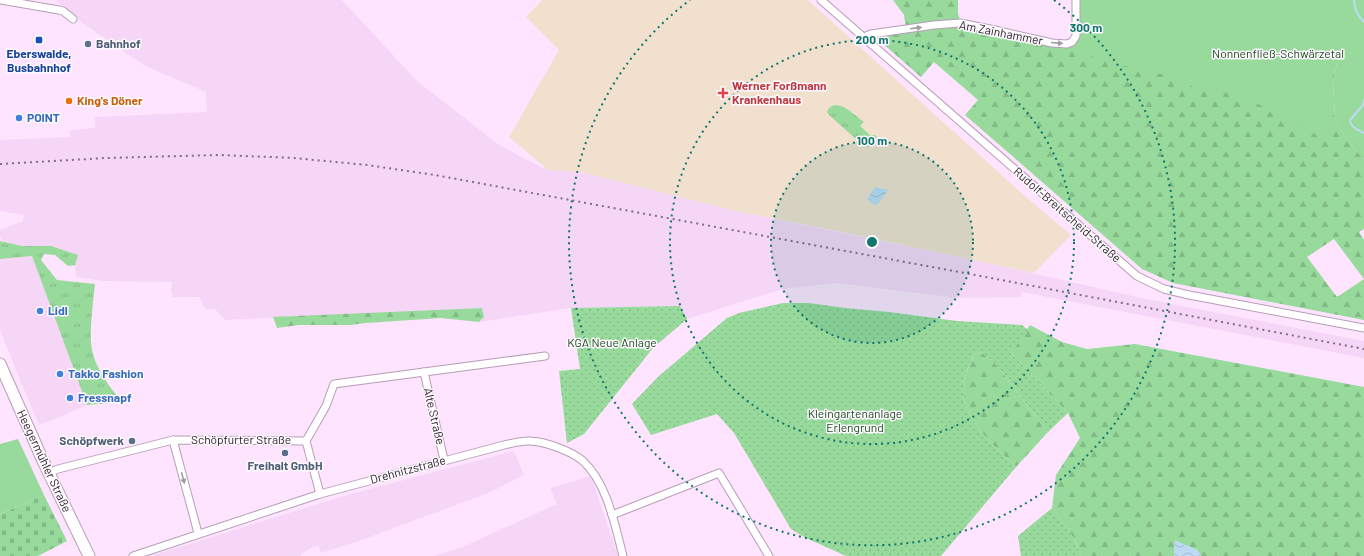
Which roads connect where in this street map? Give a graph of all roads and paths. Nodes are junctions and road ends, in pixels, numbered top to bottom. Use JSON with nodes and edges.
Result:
{"nodes":[{"id":1,"x":1,"y":0,"type":"edge"},
{"id":2,"x":821,"y":0,"type":"edge"},
{"id":3,"x":1076,"y":0,"type":"edge"},
{"id":4,"x":73,"y":19,"type":"dead end"},
{"id":5,"x":864,"y":37,"type":"junction"},
{"id":6,"x":1364,"y":328,"type":"edge"},
{"id":7,"x":545,"y":356,"type":"dead end"},
{"id":8,"x":0,"y":364,"type":"edge"},
{"id":9,"x":424,"y":372,"type":"junction"},
{"id":10,"x":173,"y":440,"type":"junction"},
{"id":11,"x":306,"y":441,"type":"junction"},
{"id":12,"x":444,"y":460,"type":"junction"},
{"id":13,"x":49,"y":473,"type":"junction"},
{"id":14,"x":320,"y":494,"type":"junction"},
{"id":15,"x":612,"y":515,"type":"junction"},
{"id":16,"x":198,"y":533,"type":"junction"},
{"id":17,"x":89,"y":556,"type":"edge"},
{"id":18,"x":133,"y":556,"type":"edge"},
{"id":19,"x":623,"y":556,"type":"edge"},
{"id":20,"x":769,"y":556,"type":"edge"}],
"edges":[{"from":1,"to":4,"type":"street"},
{"from":2,"to":5,"type":"street","name":"Rudolf-Breitscheid-Straße"},
{"from":5,"to":3,"type":"street","name":"Am Zainhammer","one_way":true},
{"from":5,"to":6,"type":"street","name":"Rudolf-Breitscheid-Straße"},
{"from":7,"to":9,"type":"street","name":"Schöpfurter Straße"},
{"from":8,"to":13,"type":"main road","name":"Heegermühler Straße"},
{"from":9,"to":11,"type":"street","name":"Schöpfurter Straße"},
{"from":9,"to":12,"type":"street","name":"Alte Straße"},
{"from":10,"to":11,"type":"street","name":"Schöpfurter Straße"},
{"from":10,"to":13,"type":"street","name":"Schöpfurter Straße"},
{"from":10,"to":16,"type":"street","one_way":true},
{"from":11,"to":14,"type":"street"},
{"from":12,"to":14,"type":"street","name":"Drehnitzstraße"},
{"from":12,"to":15,"type":"street","name":"Drehnitzstraße"},
{"from":13,"to":17,"type":"main road","name":"Heegermühler Straße"},
{"from":14,"to":16,"type":"street","name":"Drehnitzstraße"},
{"from":15,"to":19,"type":"street","name":"Drehnitzstraße"},
{"from":15,"to":20,"type":"street"},
{"from":16,"to":18,"type":"street","name":"Drehnitzstraße"}]}
